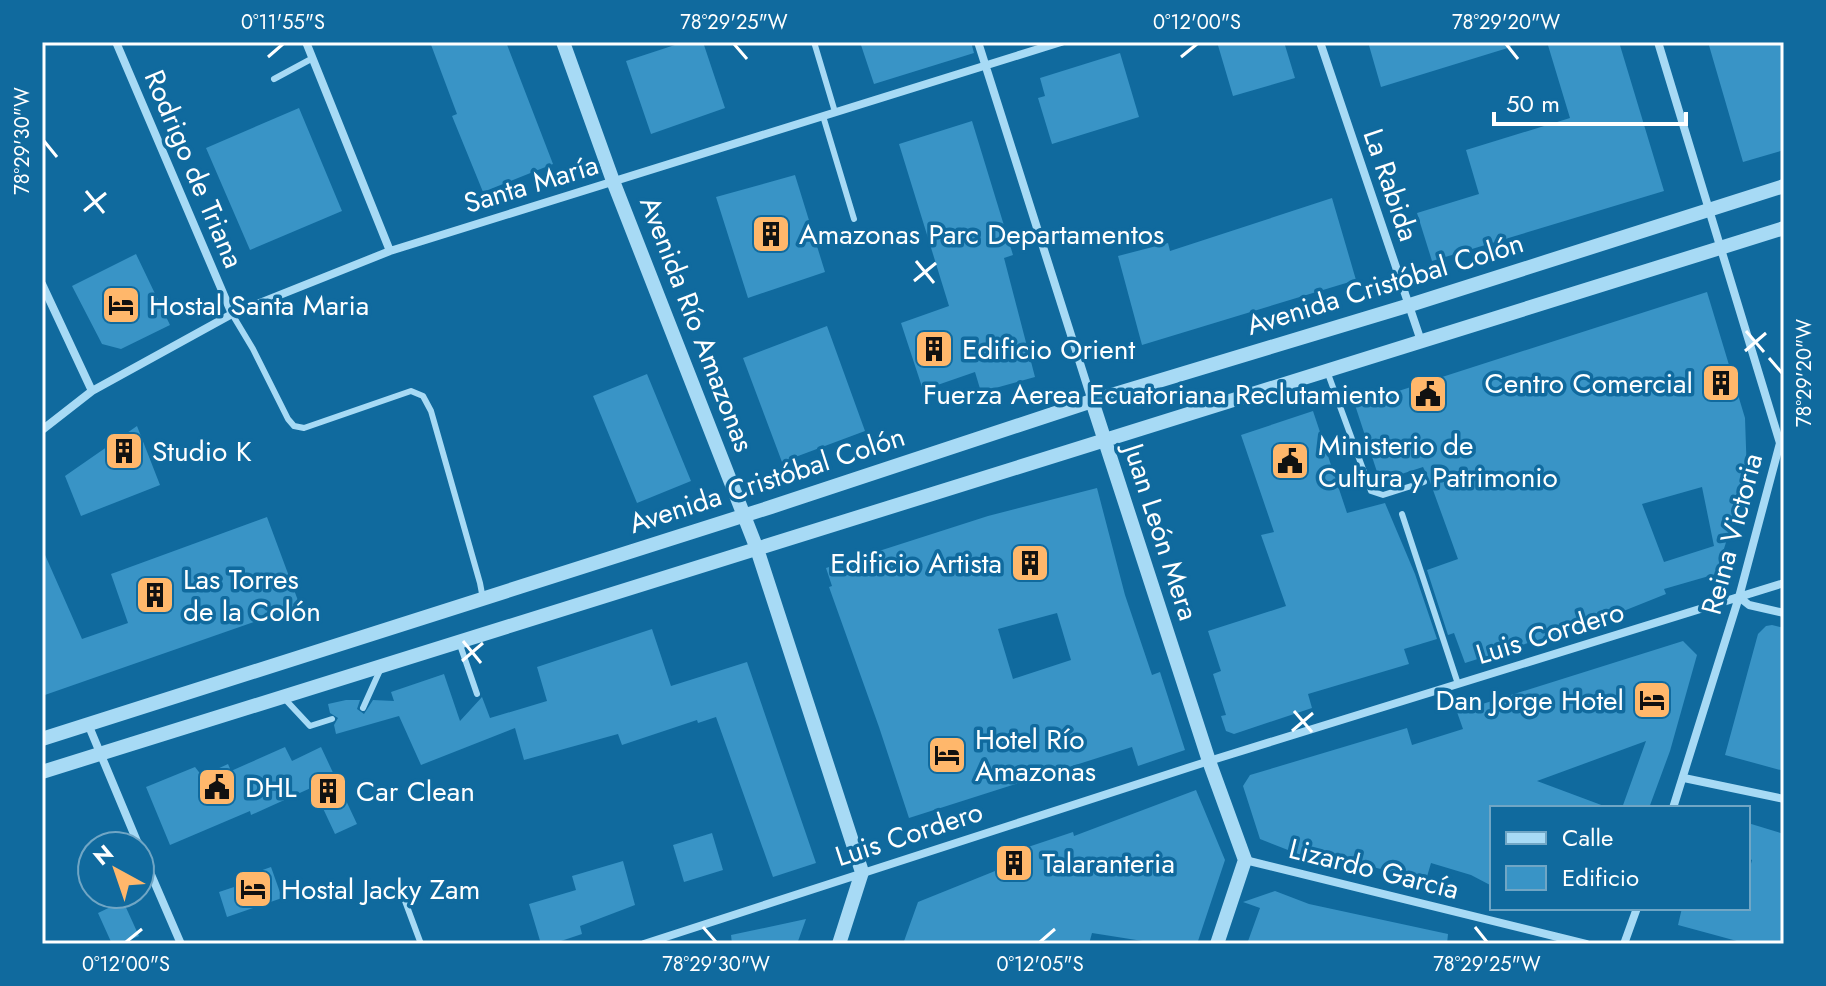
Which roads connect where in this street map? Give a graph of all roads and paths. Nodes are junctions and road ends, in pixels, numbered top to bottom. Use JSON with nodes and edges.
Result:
{"nodes":[{"id":1,"x":116,"y":42,"type":"edge"},
{"id":2,"x":306,"y":42,"type":"edge"},
{"id":3,"x":563,"y":42,"type":"edge"},
{"id":4,"x":814,"y":42,"type":"edge"},
{"id":5,"x":978,"y":42,"type":"edge"},
{"id":6,"x":1061,"y":42,"type":"edge"},
{"id":7,"x":1320,"y":42,"type":"edge"},
{"id":8,"x":1658,"y":42,"type":"edge"},
{"id":9,"x":313,"y":58,"type":"junction"},
{"id":10,"x":986,"y":65,"type":"junction"},
{"id":11,"x":274,"y":79,"type":"dead end"},
{"id":12,"x":835,"y":112,"type":"junction"},
{"id":13,"x":823,"y":116,"type":"junction"},
{"id":14,"x":613,"y":181,"type":"junction"},
{"id":15,"x":1784,"y":186,"type":"edge"},
{"id":16,"x":1709,"y":210,"type":"junction"},
{"id":17,"x":854,"y":219,"type":"dead end"},
{"id":18,"x":1784,"y":228,"type":"edge"},
{"id":19,"x":1720,"y":248,"type":"junction"},
{"id":20,"x":390,"y":251,"type":"junction"},
{"id":21,"x":42,"y":284,"type":"edge"},
{"id":22,"x":1410,"y":305,"type":"junction"},
{"id":23,"x":232,"y":314,"type":"junction"},
{"id":24,"x":1421,"y":341,"type":"junction"},
{"id":25,"x":1327,"y":371,"type":"junction"},
{"id":26,"x":92,"y":391,"type":"junction"},
{"id":27,"x":1092,"y":401,"type":"junction"},
{"id":28,"x":42,"y":430,"type":"edge"},
{"id":29,"x":1104,"y":440,"type":"junction"},
{"id":30,"x":1424,"y":482,"type":"dead end"},
{"id":31,"x":1402,"y":514,"type":"dead end"},
{"id":32,"x":744,"y":516,"type":"junction"},
{"id":33,"x":757,"y":549,"type":"junction"},
{"id":34,"x":1784,"y":583,"type":"edge"},
{"id":35,"x":1739,"y":597,"type":"junction"},
{"id":36,"x":483,"y":599,"type":"junction"},
{"id":37,"x":1784,"y":613,"type":"edge"},
{"id":38,"x":459,"y":642,"type":"junction"},
{"id":39,"x":382,"y":666,"type":"junction"},
{"id":40,"x":1458,"y":684,"type":"junction"},
{"id":41,"x":477,"y":694,"type":"dead end"},
{"id":42,"x":283,"y":697,"type":"junction"},
{"id":43,"x":363,"y":708,"type":"dead end"},
{"id":44,"x":332,"y":719,"type":"dead end"},
{"id":45,"x":88,"y":724,"type":"junction"},
{"id":46,"x":42,"y":739,"type":"edge"},
{"id":47,"x":99,"y":754,"type":"junction"},
{"id":48,"x":1209,"y":761,"type":"junction"},
{"id":49,"x":42,"y":772,"type":"edge"},
{"id":50,"x":1684,"y":778,"type":"junction"},
{"id":51,"x":1784,"y":799,"type":"edge"},
{"id":52,"x":1674,"y":806,"type":"edge"},
{"id":53,"x":132,"y":830,"type":"edge"},
{"id":54,"x":1245,"y":860,"type":"junction"},
{"id":55,"x":862,"y":872,"type":"junction"},
{"id":56,"x":399,"y":885,"type":"dead end"},
{"id":57,"x":156,"y":886,"type":"edge"},
{"id":58,"x":1636,"y":910,"type":"edge"},
{"id":59,"x":181,"y":944,"type":"edge"},
{"id":60,"x":421,"y":944,"type":"edge"},
{"id":61,"x":644,"y":944,"type":"edge"},
{"id":62,"x":839,"y":944,"type":"edge"},
{"id":63,"x":1217,"y":944,"type":"edge"},
{"id":64,"x":1586,"y":944,"type":"edge"},
{"id":65,"x":1624,"y":944,"type":"edge"}],
"edges":[{"from":1,"to":23,"type":"street","name":"Rodrigo de Triana"},
{"from":2,"to":9,"type":"street"},
{"from":3,"to":14,"type":"street","name":"Avenida Río Amazonas"},
{"from":4,"to":12,"type":"lane"},
{"from":5,"to":10,"type":"street","name":"Juan León Mera"},
{"from":6,"to":10,"type":"street","name":"Santa María"},
{"from":7,"to":22,"type":"street","name":"La Rabida"},
{"from":8,"to":16,"type":"street","name":"Reina Victoria"},
{"from":9,"to":11,"type":"lane"},
{"from":9,"to":20,"type":"street"},
{"from":10,"to":12,"type":"street","name":"Santa María"},
{"from":10,"to":27,"type":"street","name":"Juan León Mera"},
{"from":12,"to":13,"type":"street","name":"Santa María"},
{"from":13,"to":14,"type":"street","name":"Santa María"},
{"from":13,"to":17,"type":"lane"},
{"from":14,"to":20,"type":"street","name":"Santa María"},
{"from":14,"to":32,"type":"street","name":"Avenida Río Amazonas"},
{"from":15,"to":16,"type":"street","name":"Avenida Cristóbal Colón"},
{"from":16,"to":19,"type":"street","name":"Reina Victoria"},
{"from":16,"to":22,"type":"street","name":"Avenida Cristóbal Colón"},
{"from":18,"to":19,"type":"street"},
{"from":19,"to":24,"type":"street"},
{"from":19,"to":35,"type":"street","name":"Reina Victoria"},
{"from":20,"to":23,"type":"street","name":"Santa María"},
{"from":21,"to":26,"type":"street"},
{"from":22,"to":24,"type":"street","name":"La Rabida"},
{"from":22,"to":27,"type":"street","name":"Avenida Cristóbal Colón"},
{"from":23,"to":26,"type":"street","name":"Santa María"},
{"from":23,"to":36,"type":"lane"},
{"from":24,"to":25,"type":"street"},
{"from":25,"to":29,"type":"street"},
{"from":25,"to":30,"type":"lane"},
{"from":26,"to":28,"type":"street","name":"Santa María"},
{"from":27,"to":29,"type":"street","name":"Juan León Mera"},
{"from":27,"to":32,"type":"street","name":"Avenida Cristóbal Colón"},
{"from":29,"to":33,"type":"street"},
{"from":29,"to":48,"type":"street","name":"Juan León Mera"},
{"from":31,"to":40,"type":"lane"},
{"from":32,"to":33,"type":"street","name":"Avenida Río Amazonas"},
{"from":32,"to":36,"type":"street","name":"Avenida Cristóbal Colón"},
{"from":33,"to":38,"type":"street"},
{"from":33,"to":55,"type":"street","name":"Avenida Río Amazonas"},
{"from":34,"to":35,"type":"street","name":"Luis Cordero"},
{"from":35,"to":37,"type":"street"},
{"from":35,"to":40,"type":"street","name":"Luis Cordero"},
{"from":35,"to":50,"type":"street","name":"Reina Victoria"},
{"from":36,"to":45,"type":"street","name":"Avenida Cristóbal Colón"},
{"from":38,"to":39,"type":"street"},
{"from":38,"to":41,"type":"lane"},
{"from":39,"to":42,"type":"street"},
{"from":39,"to":43,"type":"lane"},
{"from":40,"to":48,"type":"street","name":"Luis Cordero"},
{"from":42,"to":44,"type":"lane"},
{"from":42,"to":47,"type":"street"},
{"from":45,"to":46,"type":"street","name":"Avenida Cristóbal Colón"},
{"from":45,"to":47,"type":"street"},
{"from":47,"to":49,"type":"street"},
{"from":47,"to":53,"type":"street"},
{"from":48,"to":54,"type":"street","name":"Juan León Mera"},
{"from":48,"to":55,"type":"street","name":"Luis Cordero"},
{"from":50,"to":51,"type":"street"},
{"from":50,"to":52,"type":"street","name":"Reina Victoria"},
{"from":54,"to":63,"type":"street"},
{"from":54,"to":64,"type":"street","name":"Lizardo García"},
{"from":55,"to":61,"type":"street","name":"Luis Cordero"},
{"from":55,"to":62,"type":"street"},
{"from":56,"to":60,"type":"lane"},
{"from":57,"to":59,"type":"street"},
{"from":58,"to":65,"type":"street"}]}
